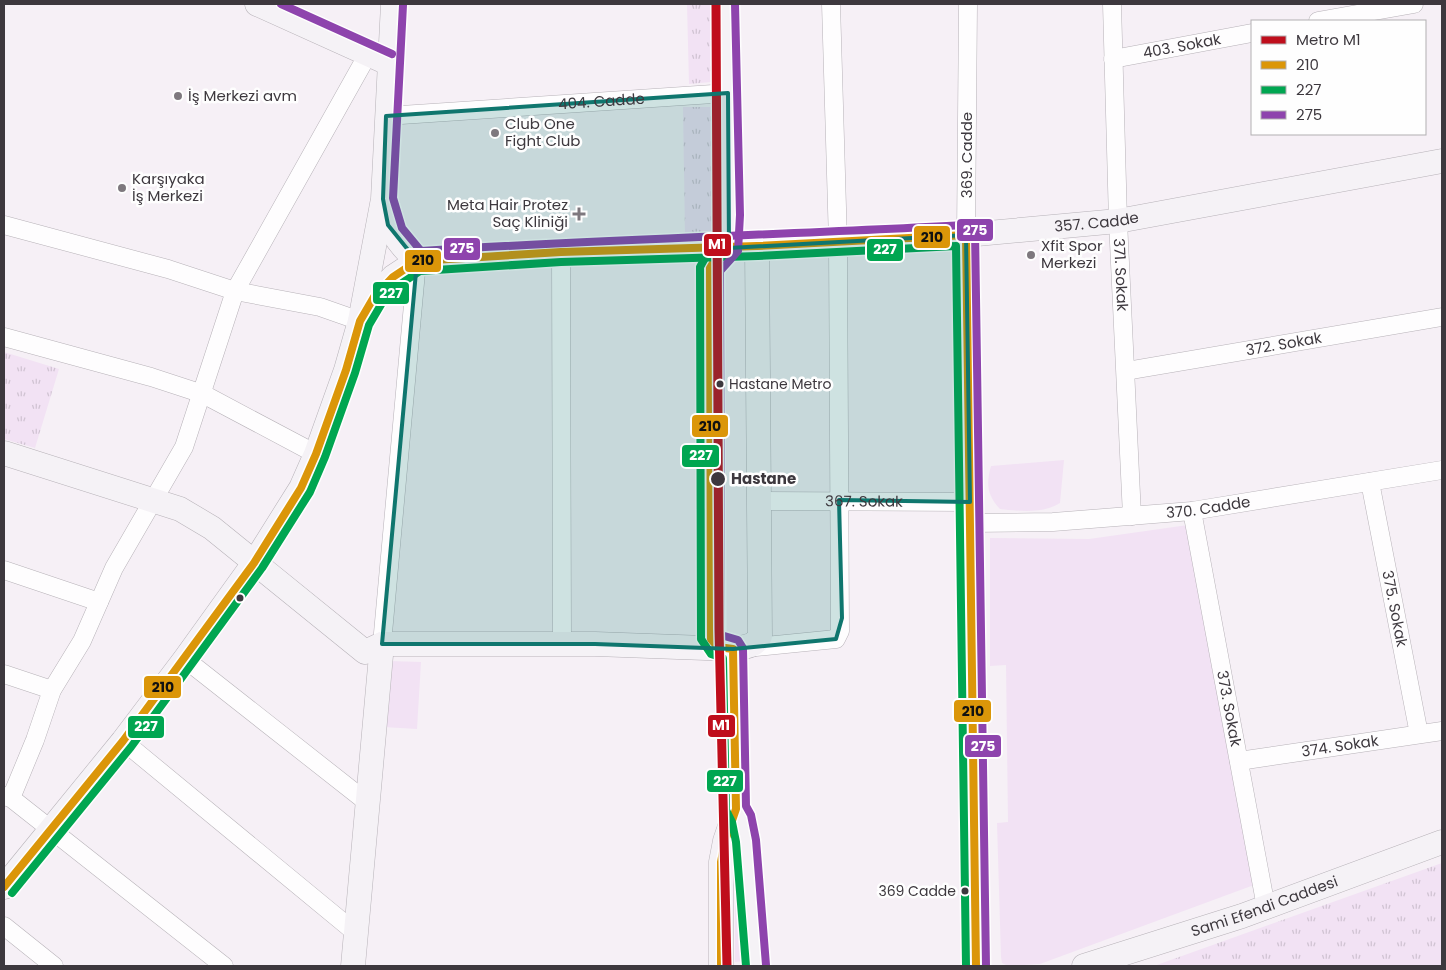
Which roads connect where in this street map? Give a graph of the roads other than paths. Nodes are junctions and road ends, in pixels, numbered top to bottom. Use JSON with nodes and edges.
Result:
{"nodes":[{"id":1,"x":260,"y":4,"type":"edge"},
{"id":2,"x":394,"y":4,"type":"edge"},
{"id":3,"x":725,"y":4,"type":"edge"},
{"id":4,"x":831,"y":4,"type":"edge"},
{"id":5,"x":968,"y":4,"type":"edge"},
{"id":6,"x":1112,"y":4,"type":"edge"},
{"id":7,"x":1414,"y":4,"type":"edge"},
{"id":8,"x":1324,"y":20,"type":"edge"},
{"id":9,"x":1251,"y":33,"type":"edge"},
{"id":10,"x":378,"y":58,"type":"junction"},
{"id":11,"x":1113,"y":59,"type":"junction"},
{"id":12,"x":728,"y":93,"type":"junction"},
{"id":13,"x":386,"y":116,"type":"junction"},
{"id":14,"x":1442,"y":161,"type":"edge"},
{"id":15,"x":382,"y":199,"type":"junction"},
{"id":16,"x":1118,"y":221,"type":"junction"},
{"id":17,"x":4,"y":225,"type":"edge"},
{"id":18,"x":966,"y":235,"type":"junction"},
{"id":19,"x":838,"y":242,"type":"junction"},
{"id":20,"x":757,"y":246,"type":"junction"},
{"id":21,"x":729,"y":248,"type":"junction"},
{"id":22,"x":561,"y":252,"type":"junction"},
{"id":23,"x":417,"y":261,"type":"junction"},
{"id":24,"x":235,"y":291,"type":"junction"},
{"id":25,"x":1442,"y":317,"type":"edge"},
{"id":26,"x":360,"y":321,"type":"junction"},
{"id":27,"x":4,"y":337,"type":"edge"},
{"id":28,"x":1126,"y":370,"type":"junction"},
{"id":29,"x":203,"y":394,"type":"junction"},
{"id":30,"x":4,"y":452,"type":"edge"},
{"id":31,"x":316,"y":454,"type":"junction"},
{"id":32,"x":1442,"y":470,"type":"edge"},
{"id":33,"x":1370,"y":482,"type":"junction"},
{"id":34,"x":839,"y":500,"type":"junction"},
{"id":35,"x":759,"y":501,"type":"junction"},
{"id":36,"x":153,"y":502,"type":"junction"},
{"id":37,"x":970,"y":502,"type":"junction"},
{"id":38,"x":1192,"y":511,"type":"junction"},
{"id":39,"x":1132,"y":516,"type":"junction"},
{"id":40,"x":970,"y":523,"type":"junction"},
{"id":41,"x":254,"y":563,"type":"junction"},
{"id":42,"x":4,"y":570,"type":"edge"},
{"id":43,"x":99,"y":602,"type":"junction"},
{"id":44,"x":382,"y":644,"type":"junction"},
{"id":45,"x":562,"y":644,"type":"junction"},
{"id":46,"x":733,"y":649,"type":"junction"},
{"id":47,"x":185,"y":659,"type":"junction"},
{"id":48,"x":4,"y":674,"type":"edge"},
{"id":49,"x":52,"y":690,"type":"junction"},
{"id":50,"x":1442,"y":731,"type":"edge"},
{"id":51,"x":1419,"y":734,"type":"junction"},
{"id":52,"x":123,"y":741,"type":"junction"},
{"id":53,"x":1239,"y":761,"type":"junction"},
{"id":54,"x":8,"y":797,"type":"edge"},
{"id":55,"x":368,"y":803,"type":"junction"},
{"id":56,"x":736,"y":809,"type":"junction"},
{"id":57,"x":52,"y":829,"type":"junction"},
{"id":58,"x":1442,"y":842,"type":"edge"},
{"id":59,"x":4,"y":887,"type":"edge"},
{"id":60,"x":1266,"y":907,"type":"junction"},
{"id":61,"x":4,"y":926,"type":"edge"},
{"id":62,"x":356,"y":933,"type":"junction"},
{"id":63,"x":54,"y":966,"type":"edge"},
{"id":64,"x":224,"y":966,"type":"edge"},
{"id":65,"x":353,"y":966,"type":"edge"},
{"id":66,"x":721,"y":966,"type":"edge"},
{"id":67,"x":756,"y":966,"type":"edge"},
{"id":68,"x":976,"y":966,"type":"edge"},
{"id":69,"x":1084,"y":966,"type":"edge"}],
"edges":[{"from":1,"to":10,"type":"main road"},
{"from":2,"to":10,"type":"main road"},
{"from":3,"to":12,"type":"main road"},
{"from":4,"to":19,"type":"street"},
{"from":5,"to":18,"type":"street","name":"369. Cadde"},
{"from":6,"to":11,"type":"street","name":"371. Sokak"},
{"from":7,"to":8,"type":"street"},
{"from":9,"to":11,"type":"street","name":"403. Sokak"},
{"from":10,"to":13,"type":"main road"},
{"from":10,"to":24,"type":"street"},
{"from":11,"to":16,"type":"street","name":"371. Sokak"},
{"from":12,"to":13,"type":"street","name":"404. Cadde"},
{"from":12,"to":21,"type":"main road"},
{"from":13,"to":15,"type":"main road"},
{"from":14,"to":16,"type":"main road","name":"357. Cadde"},
{"from":15,"to":23,"type":"main road"},
{"from":15,"to":26,"type":"main road"},
{"from":16,"to":18,"type":"main road","name":"357. Cadde"},
{"from":16,"to":28,"type":"street","name":"371. Sokak"},
{"from":17,"to":24,"type":"street"},
{"from":18,"to":19,"type":"main road","name":"357. Cadde"},
{"from":18,"to":37,"type":"street","name":"369. Cadde"},
{"from":19,"to":20,"type":"main road","name":"357. Cadde"},
{"from":19,"to":34,"type":"street"},
{"from":20,"to":21,"type":"main road","name":"357. Cadde"},
{"from":20,"to":35,"type":"main road"},
{"from":21,"to":22,"type":"main road","name":"357. Cadde"},
{"from":21,"to":46,"type":"main road"},
{"from":22,"to":23,"type":"main road","name":"357. Cadde"},
{"from":22,"to":45,"type":"street"},
{"from":23,"to":26,"type":"main road"},
{"from":23,"to":44,"type":"street"},
{"from":24,"to":26,"type":"street"},
{"from":24,"to":29,"type":"street"},
{"from":25,"to":28,"type":"street","name":"372. Sokak"},
{"from":26,"to":31,"type":"main road"},
{"from":27,"to":29,"type":"street"},
{"from":28,"to":39,"type":"street","name":"371. Sokak"},
{"from":29,"to":31,"type":"street"},
{"from":29,"to":36,"type":"street"},
{"from":30,"to":36,"type":"main road"},
{"from":31,"to":41,"type":"main road"},
{"from":32,"to":33,"type":"street","name":"370. Cadde"},
{"from":33,"to":38,"type":"street","name":"370. Cadde"},
{"from":33,"to":51,"type":"street","name":"375. Sokak"},
{"from":34,"to":35,"type":"street","name":"367. Sokak"},
{"from":34,"to":37,"type":"street","name":"367. Sokak"},
{"from":34,"to":46,"type":"street"},
{"from":35,"to":46,"type":"main road"},
{"from":36,"to":41,"type":"main road"},
{"from":36,"to":43,"type":"street"},
{"from":37,"to":40,"type":"street","name":"369. Cadde"},
{"from":38,"to":39,"type":"street","name":"370. Cadde"},
{"from":38,"to":53,"type":"street","name":"373. Sokak"},
{"from":39,"to":40,"type":"street","name":"370. Cadde"},
{"from":40,"to":68,"type":"street","name":"369. Cadde"},
{"from":41,"to":44,"type":"main road"},
{"from":41,"to":47,"type":"main road"},
{"from":42,"to":43,"type":"street"},
{"from":43,"to":49,"type":"street"},
{"from":44,"to":45,"type":"main road"},
{"from":44,"to":55,"type":"main road"},
{"from":45,"to":46,"type":"main road"},
{"from":46,"to":56,"type":"main road"},
{"from":47,"to":52,"type":"main road"},
{"from":47,"to":55,"type":"street"},
{"from":48,"to":49,"type":"street"},
{"from":49,"to":54,"type":"street"},
{"from":50,"to":51,"type":"street","name":"374. Sokak"},
{"from":51,"to":53,"type":"street","name":"374. Sokak"},
{"from":52,"to":57,"type":"main road"},
{"from":52,"to":62,"type":"street"},
{"from":53,"to":60,"type":"street","name":"373. Sokak"},
{"from":54,"to":57,"type":"street"},
{"from":55,"to":62,"type":"main road"},
{"from":56,"to":66,"type":"main road"},
{"from":56,"to":67,"type":"main road"},
{"from":57,"to":59,"type":"main road"},
{"from":57,"to":64,"type":"street"},
{"from":58,"to":60,"type":"main road","name":"Sami Efendi Caddesi"},
{"from":60,"to":69,"type":"main road","name":"Sami Efendi Caddesi"},
{"from":61,"to":63,"type":"street"},
{"from":62,"to":65,"type":"main road"}]}
